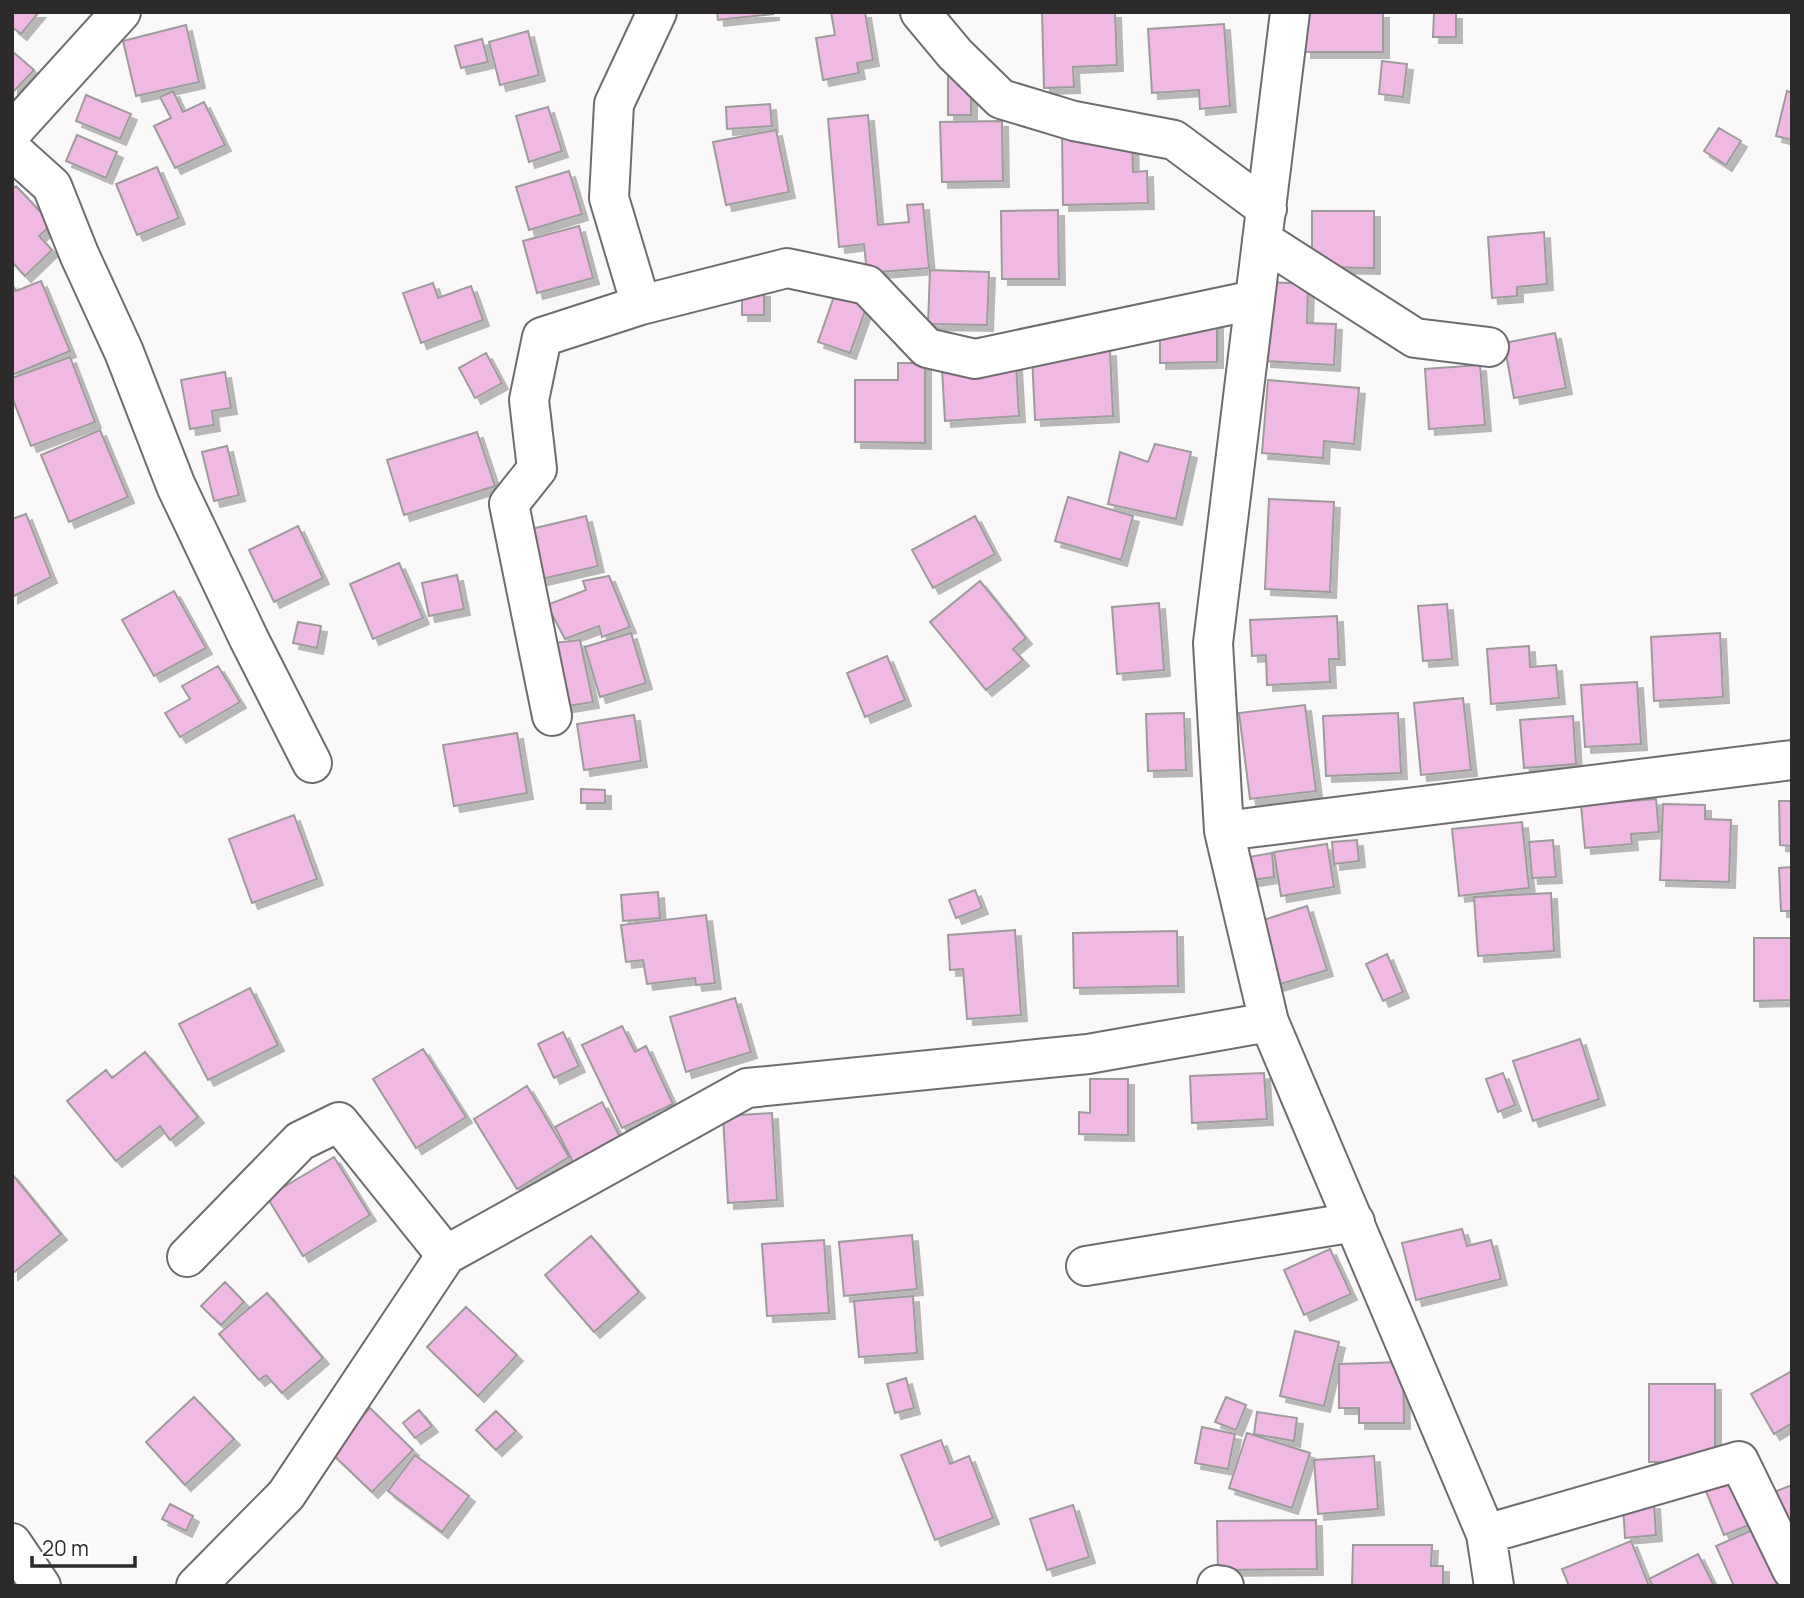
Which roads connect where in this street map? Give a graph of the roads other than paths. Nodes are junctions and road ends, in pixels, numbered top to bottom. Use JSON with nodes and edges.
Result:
{"nodes":[{"id":1,"x":121,"y":12,"type":"edge"},
{"id":2,"x":657,"y":12,"type":"edge"},
{"id":3,"x":920,"y":12,"type":"edge"},
{"id":4,"x":1290,"y":12,"type":"edge"},
{"id":5,"x":12,"y":132,"type":"edge"},
{"id":6,"x":12,"y":149,"type":"edge"},
{"id":7,"x":1265,"y":224,"type":"junction"},
{"id":8,"x":1254,"y":300,"type":"junction"},
{"id":9,"x":641,"y":305,"type":"junction"},
{"id":10,"x":1489,"y":347,"type":"dead end"},
{"id":11,"x":552,"y":716,"type":"dead end"},
{"id":12,"x":1792,"y":760,"type":"edge"},
{"id":13,"x":312,"y":763,"type":"dead end"},
{"id":14,"x":1224,"y":831,"type":"junction"},
{"id":15,"x":1269,"y":1022,"type":"junction"},
{"id":16,"x":1354,"y":1222,"type":"junction"},
{"id":17,"x":446,"y":1255,"type":"junction"},
{"id":18,"x":187,"y":1257,"type":"dead end"},
{"id":19,"x":1086,"y":1266,"type":"dead end"},
{"id":20,"x":1486,"y":1534,"type":"junction"},
{"id":21,"x":12,"y":1543,"type":"edge"},
{"id":22,"x":1792,"y":1570,"type":"edge"},
{"id":23,"x":1217,"y":1585,"type":"edge"},
{"id":24,"x":41,"y":1586,"type":"edge"},
{"id":25,"x":196,"y":1586,"type":"edge"},
{"id":26,"x":1224,"y":1586,"type":"edge"},
{"id":27,"x":1494,"y":1586,"type":"edge"}],
"edges":[{"from":1,"to":5,"type":"street"},
{"from":2,"to":9,"type":"street"},
{"from":3,"to":7,"type":"street"},
{"from":4,"to":7,"type":"street"},
{"from":6,"to":13,"type":"street"},
{"from":7,"to":8,"type":"street"},
{"from":7,"to":10,"type":"street"},
{"from":8,"to":9,"type":"street"},
{"from":8,"to":14,"type":"street"},
{"from":9,"to":11,"type":"street"},
{"from":12,"to":14,"type":"street"},
{"from":14,"to":15,"type":"street"},
{"from":15,"to":16,"type":"street"},
{"from":15,"to":17,"type":"street"},
{"from":16,"to":19,"type":"street"},
{"from":16,"to":20,"type":"street"},
{"from":17,"to":18,"type":"street"},
{"from":17,"to":25,"type":"street"},
{"from":20,"to":22,"type":"street"},
{"from":20,"to":27,"type":"street"},
{"from":21,"to":24,"type":"street"},
{"from":23,"to":26,"type":"street"}]}
